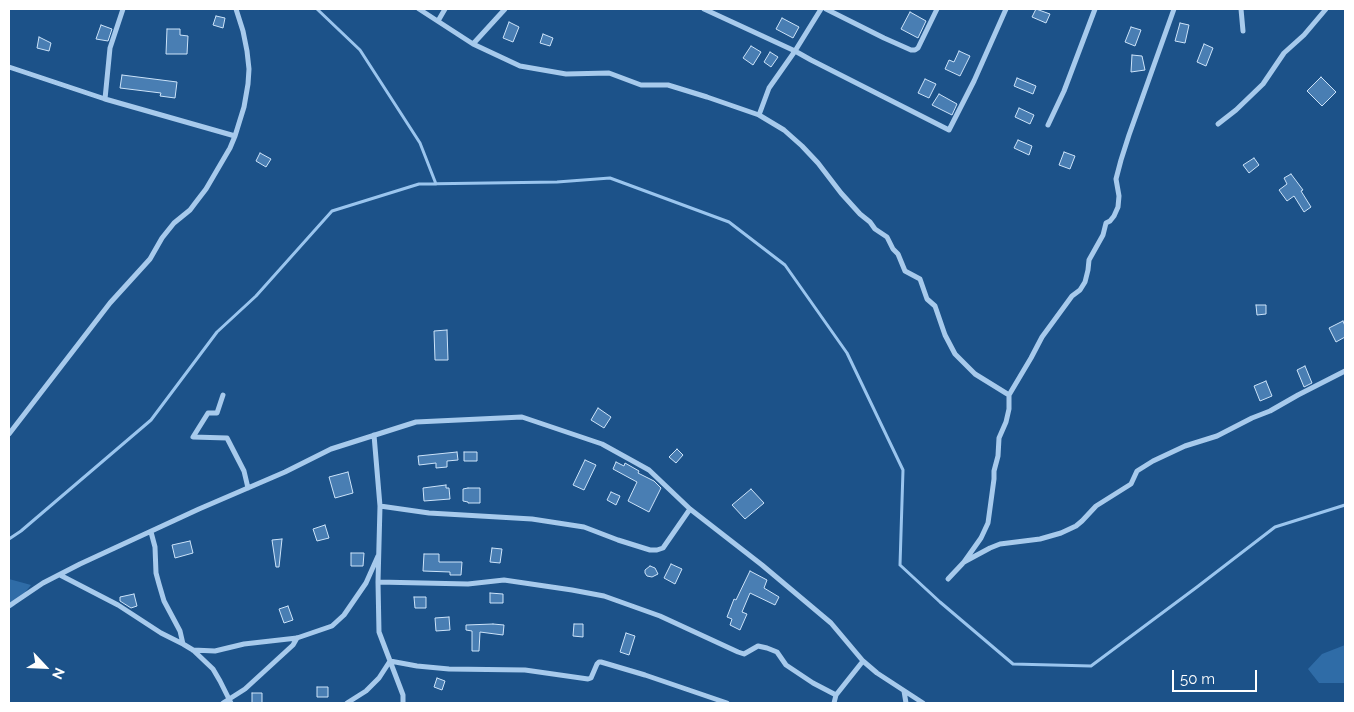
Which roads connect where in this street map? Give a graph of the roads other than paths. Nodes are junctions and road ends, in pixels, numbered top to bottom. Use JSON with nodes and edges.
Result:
{"nodes":[{"id":1,"x":123,"y":9,"type":"edge"},
{"id":2,"x":236,"y":9,"type":"edge"},
{"id":3,"x":419,"y":9,"type":"edge"},
{"id":4,"x":445,"y":9,"type":"edge"},
{"id":5,"x":505,"y":9,"type":"edge"},
{"id":6,"x":704,"y":9,"type":"edge"},
{"id":7,"x":821,"y":9,"type":"edge"},
{"id":8,"x":826,"y":9,"type":"edge"},
{"id":9,"x":937,"y":9,"type":"edge"},
{"id":10,"x":1006,"y":9,"type":"edge"},
{"id":11,"x":1095,"y":9,"type":"edge"},
{"id":12,"x":1174,"y":9,"type":"edge"},
{"id":13,"x":1241,"y":9,"type":"edge"},
{"id":14,"x":1326,"y":9,"type":"edge"},
{"id":15,"x":438,"y":21,"type":"junction"},
{"id":16,"x":1243,"y":31,"type":"dead end"},
{"id":17,"x":473,"y":44,"type":"junction"},
{"id":18,"x":795,"y":51,"type":"junction"},
{"id":19,"x":9,"y":67,"type":"edge"},
{"id":20,"x":105,"y":99,"type":"junction"},
{"id":21,"x":759,"y":115,"type":"junction"},
{"id":22,"x":1218,"y":124,"type":"dead end"},
{"id":23,"x":1048,"y":125,"type":"dead end"},
{"id":24,"x":235,"y":136,"type":"junction"},
{"id":25,"x":1345,"y":371,"type":"edge"},
{"id":26,"x":223,"y":395,"type":"dead end"},
{"id":27,"x":1009,"y":395,"type":"junction"},
{"id":28,"x":9,"y":434,"type":"edge"},
{"id":29,"x":374,"y":435,"type":"junction"},
{"id":30,"x":248,"y":488,"type":"junction"},
{"id":31,"x":380,"y":506,"type":"junction"},
{"id":32,"x":690,"y":509,"type":"junction"},
{"id":33,"x":151,"y":532,"type":"junction"},
{"id":34,"x":379,"y":554,"type":"junction"},
{"id":35,"x":964,"y":562,"type":"junction"},
{"id":36,"x":60,"y":575,"type":"junction"},
{"id":37,"x":948,"y":579,"type":"dead end"},
{"id":38,"x":378,"y":582,"type":"junction"},
{"id":39,"x":9,"y":606,"type":"edge"},
{"id":40,"x":297,"y":638,"type":"junction"},
{"id":41,"x":183,"y":644,"type":"junction"},
{"id":42,"x":193,"y":650,"type":"junction"},
{"id":43,"x":863,"y":660,"type":"junction"},
{"id":44,"x":390,"y":661,"type":"junction"},
{"id":45,"x":904,"y":691,"type":"junction"},
{"id":46,"x":836,"y":695,"type":"junction"},
{"id":47,"x":230,"y":702,"type":"edge"},
{"id":48,"x":223,"y":703,"type":"edge"},
{"id":49,"x":347,"y":703,"type":"edge"},
{"id":50,"x":402,"y":703,"type":"edge"},
{"id":51,"x":727,"y":703,"type":"edge"},
{"id":52,"x":834,"y":703,"type":"edge"},
{"id":53,"x":906,"y":703,"type":"edge"},
{"id":54,"x":923,"y":703,"type":"edge"}],
"edges":[{"from":1,"to":20,"type":"street"},
{"from":2,"to":24,"type":"street"},
{"from":3,"to":15,"type":"street"},
{"from":4,"to":15,"type":"street"},
{"from":5,"to":17,"type":"street"},
{"from":6,"to":18,"type":"street"},
{"from":7,"to":18,"type":"street"},
{"from":8,"to":9,"type":"street"},
{"from":10,"to":18,"type":"street"},
{"from":11,"to":23,"type":"street"},
{"from":12,"to":27,"type":"street"},
{"from":13,"to":16,"type":"street"},
{"from":14,"to":22,"type":"street"},
{"from":15,"to":17,"type":"street"},
{"from":17,"to":21,"type":"street"},
{"from":18,"to":21,"type":"street"},
{"from":19,"to":20,"type":"street"},
{"from":20,"to":24,"type":"street"},
{"from":21,"to":27,"type":"street"},
{"from":24,"to":28,"type":"street"},
{"from":25,"to":35,"type":"street"},
{"from":26,"to":30,"type":"street"},
{"from":27,"to":35,"type":"street"},
{"from":29,"to":30,"type":"street"},
{"from":29,"to":31,"type":"street"},
{"from":29,"to":32,"type":"street"},
{"from":30,"to":33,"type":"street"},
{"from":31,"to":32,"type":"street"},
{"from":31,"to":34,"type":"street"},
{"from":32,"to":43,"type":"street"},
{"from":33,"to":36,"type":"street"},
{"from":33,"to":41,"type":"street"},
{"from":34,"to":38,"type":"street"},
{"from":34,"to":40,"type":"street"},
{"from":35,"to":37,"type":"street"},
{"from":36,"to":39,"type":"street"},
{"from":36,"to":41,"type":"street"},
{"from":38,"to":44,"type":"street"},
{"from":38,"to":46,"type":"street"},
{"from":40,"to":42,"type":"street"},
{"from":40,"to":47,"type":"street"},
{"from":41,"to":42,"type":"street"},
{"from":42,"to":47,"type":"street"},
{"from":43,"to":45,"type":"street"},
{"from":43,"to":46,"type":"street"},
{"from":44,"to":49,"type":"street"},
{"from":44,"to":50,"type":"street"},
{"from":44,"to":51,"type":"street"},
{"from":45,"to":53,"type":"street"},
{"from":45,"to":54,"type":"street"},
{"from":46,"to":52,"type":"street"},
{"from":47,"to":48,"type":"street"}]}
